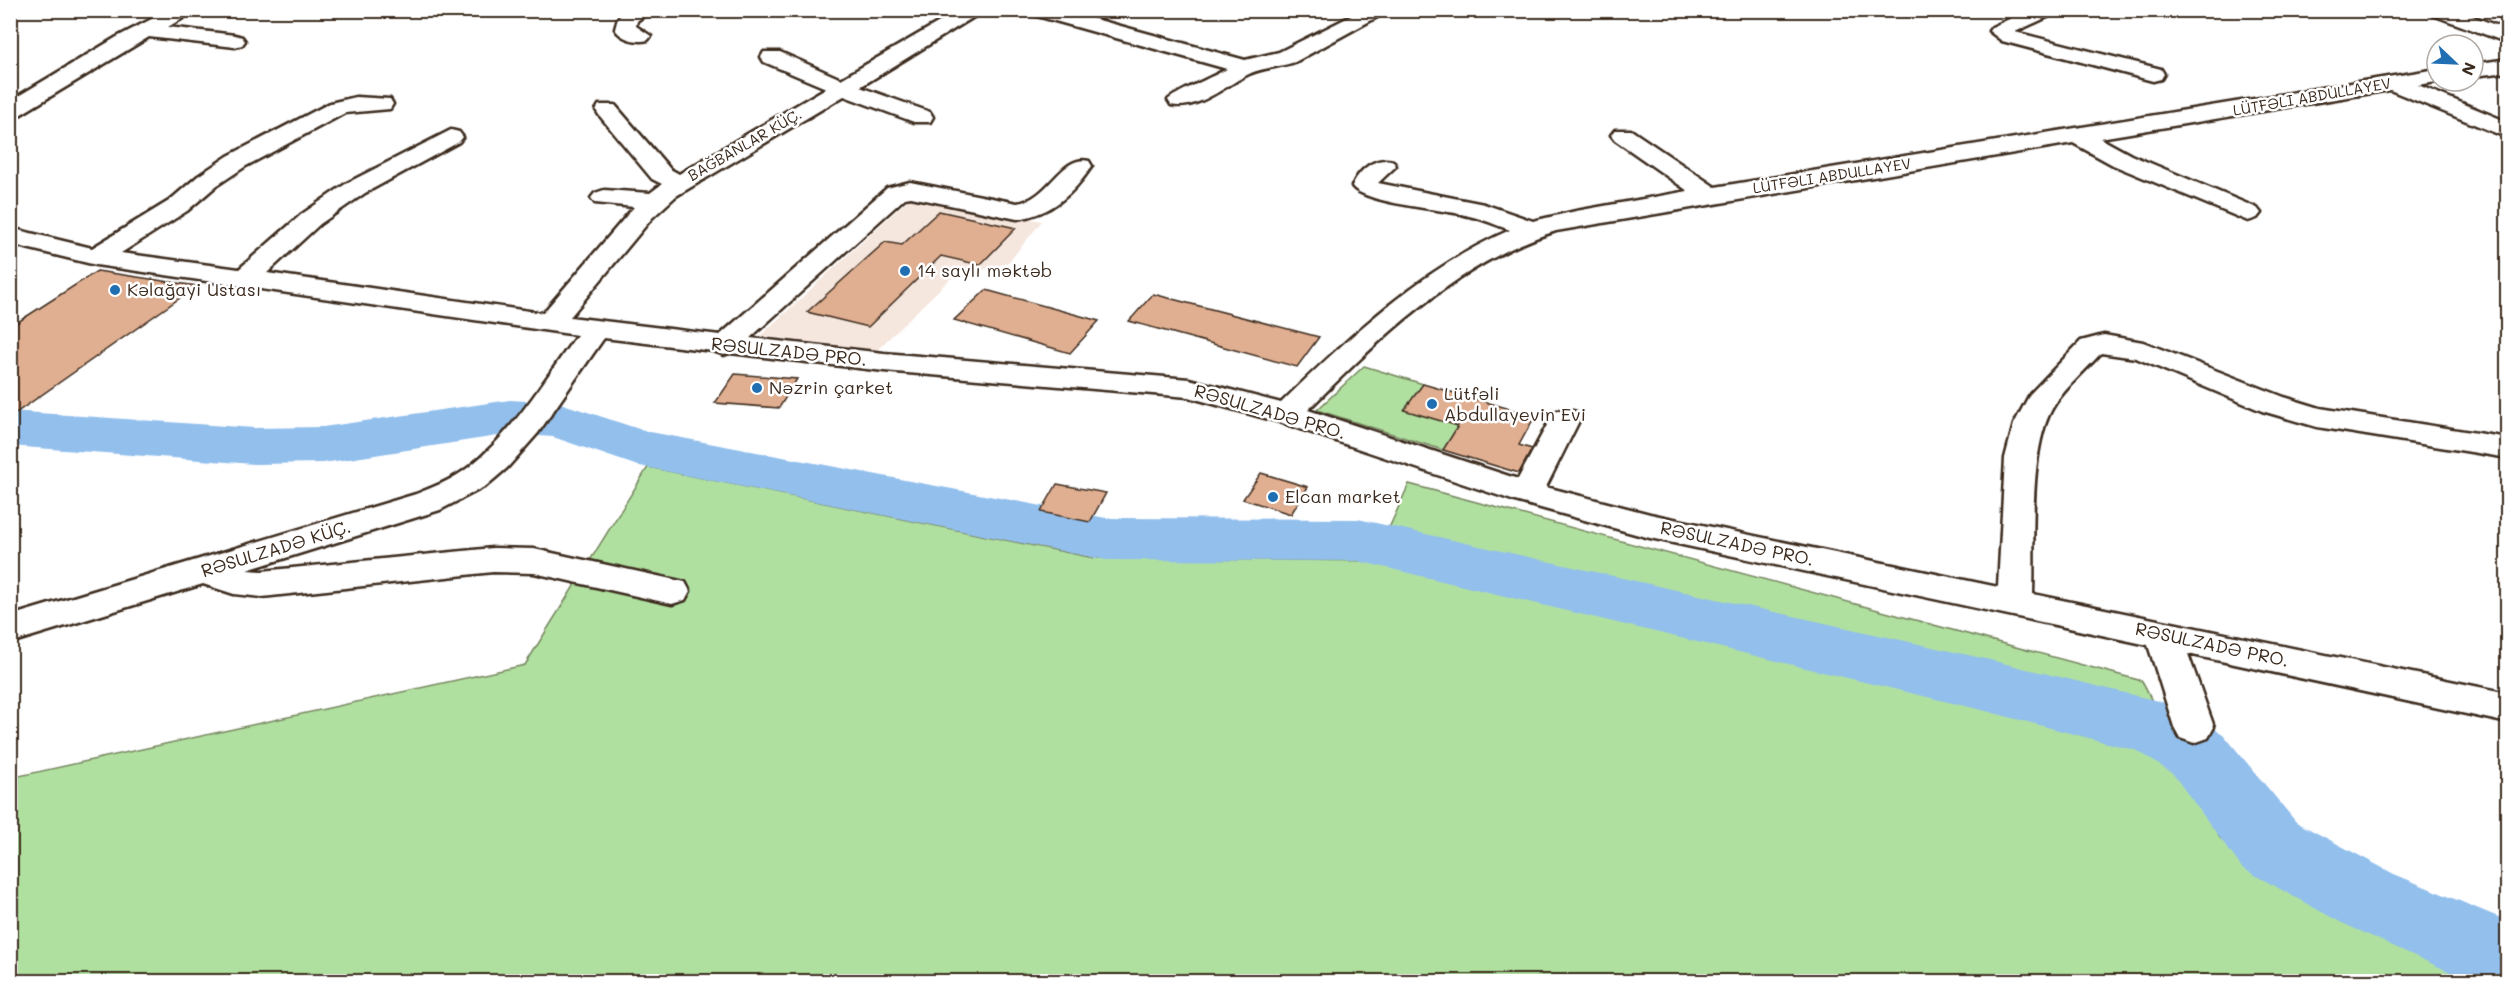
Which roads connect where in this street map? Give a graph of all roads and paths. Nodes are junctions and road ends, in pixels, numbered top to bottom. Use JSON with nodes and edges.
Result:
{"nodes":[{"id":1,"x":186,"y":10,"type":"edge"},
{"id":2,"x":642,"y":10,"type":"edge"},
{"id":3,"x":975,"y":10,"type":"edge"},
{"id":4,"x":1037,"y":10,"type":"edge"},
{"id":5,"x":1380,"y":10,"type":"edge"},
{"id":6,"x":2047,"y":10,"type":"edge"},
{"id":7,"x":2437,"y":10,"type":"edge"},
{"id":8,"x":144,"y":30,"type":"junction"},
{"id":9,"x":641,"y":36,"type":"dead end"},
{"id":10,"x":2508,"y":38,"type":"edge"},
{"id":11,"x":235,"y":41,"type":"dead end"},
{"id":12,"x":772,"y":57,"type":"dead end"},
{"id":13,"x":2508,"y":65,"type":"edge"},
{"id":14,"x":1245,"y":67,"type":"junction"},
{"id":15,"x":2485,"y":68,"type":"edge"},
{"id":16,"x":2153,"y":74,"type":"dead end"},
{"id":17,"x":2425,"y":78,"type":"edge"},
{"id":18,"x":2393,"y":82,"type":"junction"},
{"id":19,"x":843,"y":88,"type":"junction"},
{"id":20,"x":1179,"y":100,"type":"dead end"},
{"id":21,"x":382,"y":104,"type":"dead end"},
{"id":22,"x":607,"y":110,"type":"dead end"},
{"id":23,"x":10,"y":111,"type":"edge"},
{"id":24,"x":922,"y":117,"type":"dead end"},
{"id":25,"x":2508,"y":131,"type":"edge"},
{"id":26,"x":1623,"y":135,"type":"dead end"},
{"id":27,"x":451,"y":137,"type":"dead end"},
{"id":28,"x":2080,"y":137,"type":"junction"},
{"id":29,"x":1080,"y":166,"type":"dead end"},
{"id":30,"x":1384,"y":166,"type":"dead end"},
{"id":31,"x":679,"y":183,"type":"junction"},
{"id":32,"x":1710,"y":195,"type":"junction"},
{"id":33,"x":604,"y":198,"type":"dead end"},
{"id":34,"x":654,"y":201,"type":"junction"},
{"id":35,"x":2248,"y":213,"type":"dead end"},
{"id":36,"x":1533,"y":230,"type":"junction"},
{"id":37,"x":10,"y":236,"type":"edge"},
{"id":38,"x":96,"y":257,"type":"junction"},
{"id":39,"x":246,"y":278,"type":"junction"},
{"id":40,"x":550,"y":322,"type":"junction"},
{"id":41,"x":596,"y":329,"type":"junction"},
{"id":42,"x":724,"y":345,"type":"junction"},
{"id":43,"x":1287,"y":414,"type":"junction"},
{"id":44,"x":1565,"y":418,"type":"dead end"},
{"id":45,"x":2508,"y":448,"type":"edge"},
{"id":46,"x":1527,"y":493,"type":"junction"},
{"id":47,"x":203,"y":571,"type":"junction"},
{"id":48,"x":672,"y":591,"type":"dead end"},
{"id":49,"x":2015,"y":602,"type":"junction"},
{"id":50,"x":10,"y":630,"type":"edge"},
{"id":51,"x":2163,"y":635,"type":"junction"},
{"id":52,"x":2508,"y":708,"type":"edge"},
{"id":53,"x":2194,"y":727,"type":"dead end"}],
"edges":[{"from":1,"to":8,"type":"street"},
{"from":2,"to":9,"type":"street"},
{"from":3,"to":19,"type":"street","name":"BAĞBANLAR KÜÇ."},
{"from":4,"to":14,"type":"street"},
{"from":5,"to":14,"type":"street"},
{"from":6,"to":16,"type":"street"},
{"from":7,"to":10,"type":"street"},
{"from":8,"to":11,"type":"street"},
{"from":8,"to":23,"type":"street"},
{"from":12,"to":19,"type":"street"},
{"from":13,"to":15,"type":"street"},
{"from":14,"to":20,"type":"street"},
{"from":17,"to":18,"type":"street","name":"LÜTFƏLI ABDULLAYEV"},
{"from":18,"to":25,"type":"street"},
{"from":18,"to":28,"type":"street","name":"LÜTFƏLI ABDULLAYEV"},
{"from":19,"to":24,"type":"street"},
{"from":19,"to":31,"type":"street","name":"BAĞBANLAR KÜÇ."},
{"from":21,"to":38,"type":"street"},
{"from":22,"to":31,"type":"street"},
{"from":26,"to":32,"type":"street"},
{"from":27,"to":39,"type":"street"},
{"from":28,"to":32,"type":"street","name":"LÜTFƏLI ABDULLAYEV"},
{"from":28,"to":35,"type":"street"},
{"from":29,"to":42,"type":"street"},
{"from":30,"to":36,"type":"street"},
{"from":31,"to":34,"type":"street","name":"BAĞBANLAR KÜÇ."},
{"from":32,"to":36,"type":"street","name":"LÜTFƏLI ABDULLAYEV"},
{"from":33,"to":34,"type":"street"},
{"from":34,"to":40,"type":"street","name":"BAĞBANLAR KÜÇ."},
{"from":36,"to":43,"type":"street","name":"LÜTFƏLI ABDULLAYEV"},
{"from":37,"to":38,"type":"street","name":"RƏSULZADƏ PRO."},
{"from":38,"to":39,"type":"street","name":"RƏSULZADƏ PRO."},
{"from":39,"to":40,"type":"street","name":"RƏSULZADƏ PRO."},
{"from":40,"to":41,"type":"street","name":"RƏSULZADƏ PRO."},
{"from":41,"to":42,"type":"street","name":"RƏSULZADƏ PRO."},
{"from":41,"to":47,"type":"street","name":"RƏSULZADƏ KÜÇ."},
{"from":42,"to":43,"type":"street","name":"RƏSULZADƏ PRO."},
{"from":43,"to":46,"type":"street","name":"RƏSULZADƏ PRO."},
{"from":44,"to":46,"type":"street"},
{"from":45,"to":49,"type":"street"},
{"from":46,"to":49,"type":"street","name":"RƏSULZADƏ PRO."},
{"from":47,"to":48,"type":"street"},
{"from":47,"to":50,"type":"street","name":"RƏSULZADƏ KÜÇ."},
{"from":49,"to":51,"type":"street","name":"RƏSULZADƏ PRO."},
{"from":51,"to":52,"type":"street","name":"RƏSULZADƏ PRO."},
{"from":51,"to":53,"type":"street"}]}
